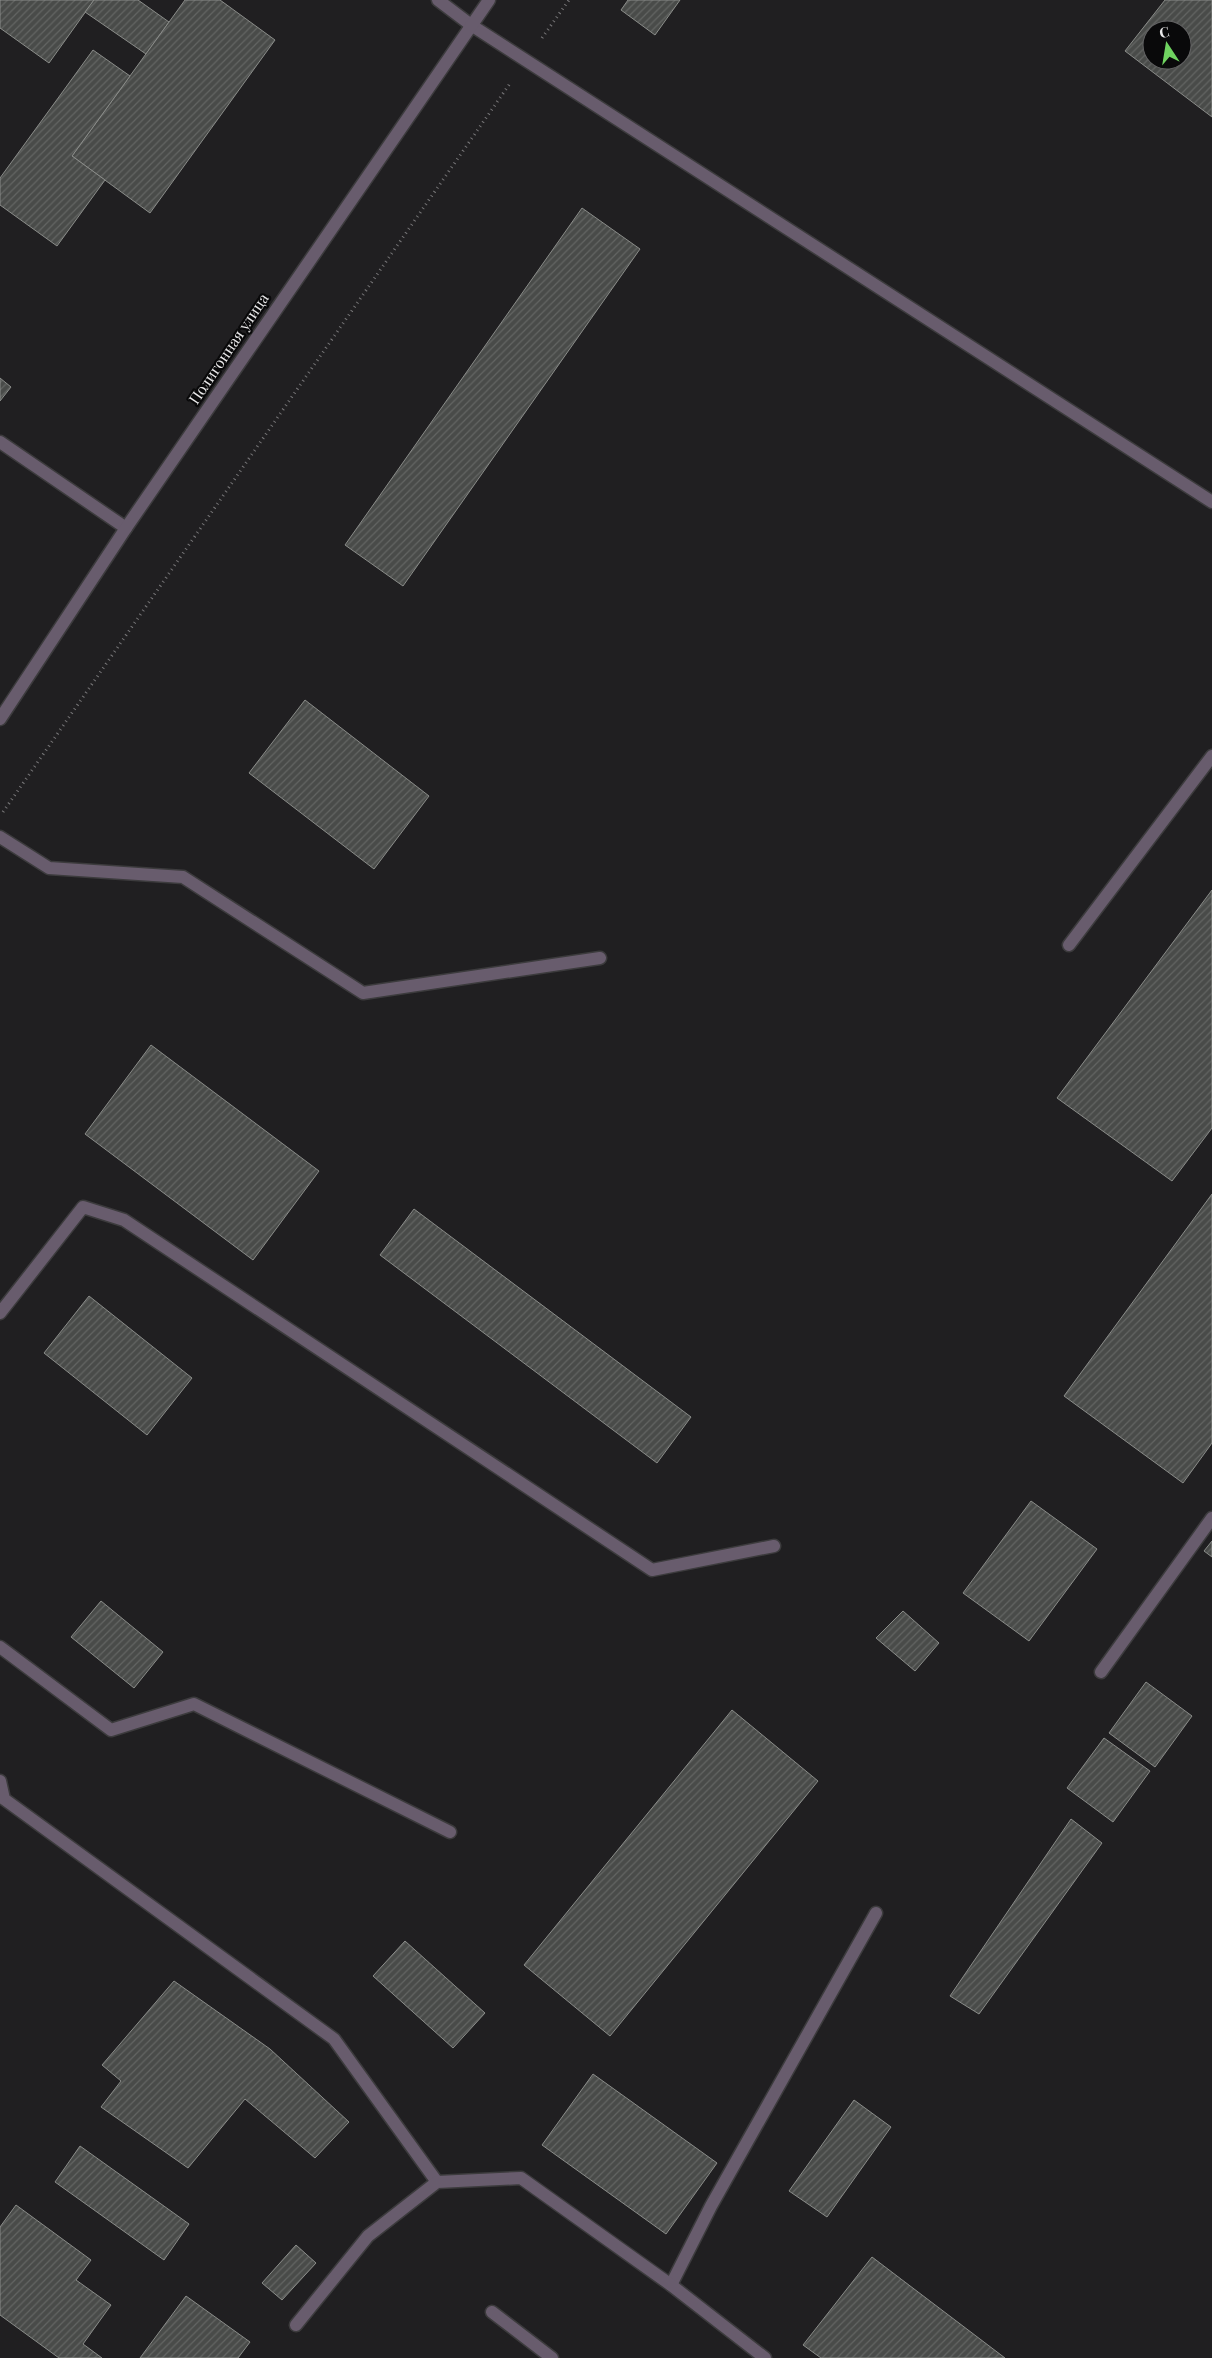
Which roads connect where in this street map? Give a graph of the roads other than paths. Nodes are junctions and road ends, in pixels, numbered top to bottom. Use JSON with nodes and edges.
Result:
{"nodes":[{"id":1,"x":438,"y":0,"type":"edge"},
{"id":2,"x":489,"y":0,"type":"edge"},
{"id":3,"x":472,"y":25,"type":"junction"},
{"id":4,"x":0,"y":442,"type":"edge"},
{"id":5,"x":1212,"y":502,"type":"edge"},
{"id":6,"x":126,"y":528,"type":"junction"},
{"id":7,"x":0,"y":719,"type":"edge"},
{"id":8,"x":1212,"y":756,"type":"edge"},
{"id":9,"x":0,"y":837,"type":"edge"},
{"id":10,"x":1070,"y":945,"type":"dead end"},
{"id":11,"x":600,"y":958,"type":"dead end"},
{"id":12,"x":0,"y":1313,"type":"edge"},
{"id":13,"x":1212,"y":1518,"type":"edge"},
{"id":14,"x":774,"y":1546,"type":"dead end"},
{"id":15,"x":0,"y":1647,"type":"edge"},
{"id":16,"x":1101,"y":1672,"type":"dead end"},
{"id":17,"x":0,"y":1781,"type":"edge"},
{"id":18,"x":450,"y":1832,"type":"dead end"},
{"id":19,"x":876,"y":1913,"type":"dead end"},
{"id":20,"x":437,"y":2182,"type":"junction"},
{"id":21,"x":671,"y":2285,"type":"junction"},
{"id":22,"x":492,"y":2312,"type":"dead end"},
{"id":23,"x":296,"y":2325,"type":"dead end"},
{"id":24,"x":552,"y":2358,"type":"edge"},
{"id":25,"x":765,"y":2358,"type":"edge"}],
"edges":[{"from":1,"to":3,"type":"lane"},
{"from":2,"to":3,"type":"lane","name":"Полигонная улица"},
{"from":3,"to":5,"type":"lane"},
{"from":3,"to":6,"type":"lane","name":"Полигонная улица"},
{"from":4,"to":6,"type":"lane"},
{"from":6,"to":7,"type":"lane","name":"Полигонная улица"},
{"from":8,"to":10,"type":"lane"},
{"from":9,"to":11,"type":"lane"},
{"from":12,"to":14,"type":"lane"},
{"from":13,"to":16,"type":"lane"},
{"from":15,"to":18,"type":"lane"},
{"from":17,"to":20,"type":"lane"},
{"from":19,"to":21,"type":"lane"},
{"from":20,"to":21,"type":"lane"},
{"from":20,"to":23,"type":"lane"},
{"from":21,"to":25,"type":"lane"},
{"from":22,"to":24,"type":"lane"}]}
